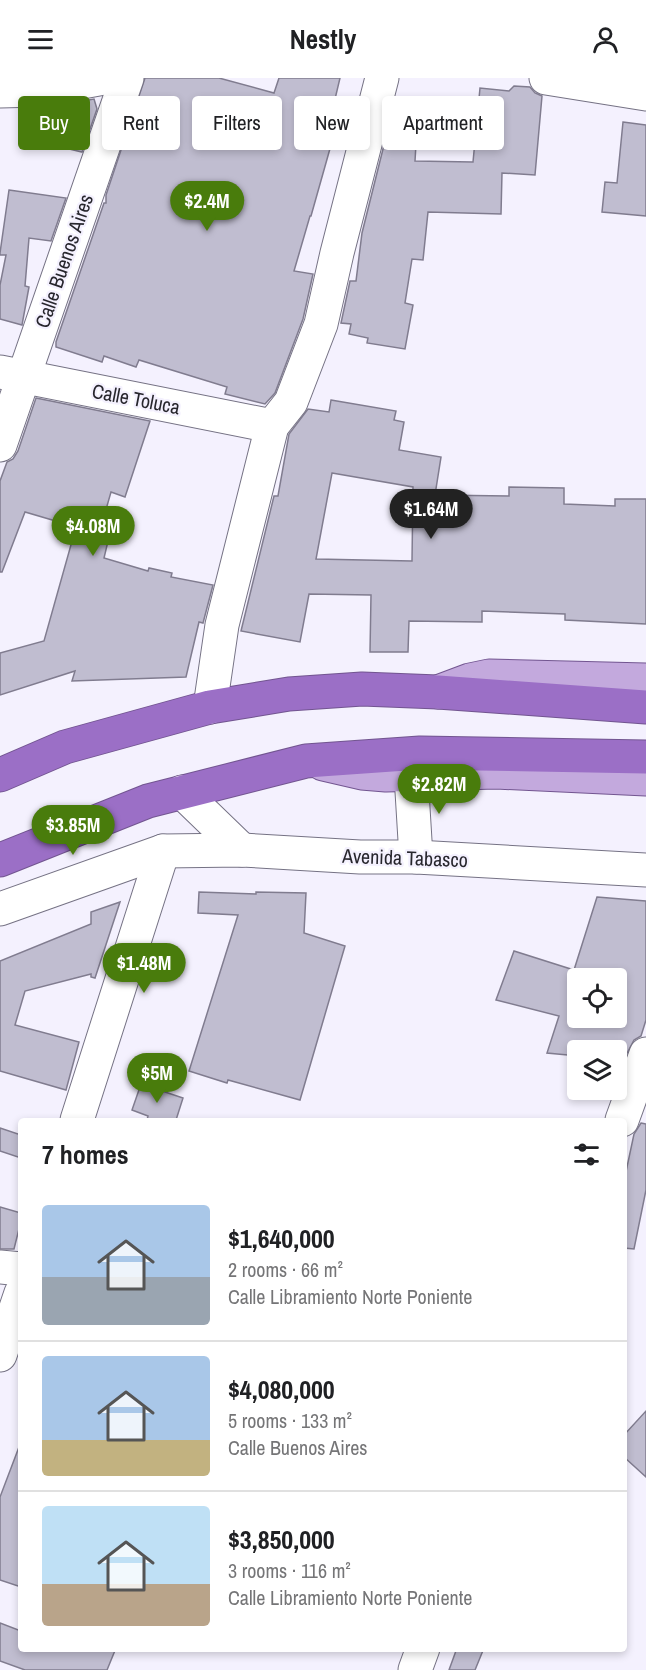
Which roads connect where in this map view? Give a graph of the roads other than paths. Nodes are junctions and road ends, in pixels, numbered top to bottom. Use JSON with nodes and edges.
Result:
{"nodes":[{"id":1,"x":104,"y":78,"type":"edge"},
{"id":2,"x":127,"y":78,"type":"edge"},
{"id":3,"x":382,"y":78,"type":"edge"},
{"id":4,"x":546,"y":78,"type":"edge"},
{"id":5,"x":0,"y":91,"type":"edge"},
{"id":6,"x":646,"y":94,"type":"edge"},
{"id":7,"x":12,"y":374,"type":"edge"},
{"id":8,"x":272,"y":426,"type":"junction"},
{"id":9,"x":0,"y":444,"type":"edge"},
{"id":10,"x":646,"y":680,"type":"edge"},
{"id":11,"x":438,"y":692,"type":"junction"},
{"id":12,"x":646,"y":707,"type":"edge"},
{"id":13,"x":210,"y":708,"type":"junction"},
{"id":14,"x":646,"y":757,"type":"edge"},
{"id":15,"x":306,"y":761,"type":"junction"},
{"id":16,"x":0,"y":775,"type":"edge"},
{"id":17,"x":411,"y":775,"type":"junction"},
{"id":18,"x":646,"y":779,"type":"edge"},
{"id":19,"x":182,"y":792,"type":"junction"},
{"id":20,"x":242,"y":850,"type":"junction"},
{"id":21,"x":163,"y":851,"type":"junction"},
{"id":22,"x":416,"y":857,"type":"junction"},
{"id":23,"x":0,"y":860,"type":"edge"},
{"id":24,"x":646,"y":870,"type":"edge"},
{"id":25,"x":0,"y":909,"type":"edge"},
{"id":26,"x":646,"y":1054,"type":"edge"},
{"id":27,"x":78,"y":1118,"type":"edge"},
{"id":28,"x":623,"y":1118,"type":"edge"},
{"id":29,"x":0,"y":1267,"type":"edge"},
{"id":30,"x":18,"y":1269,"type":"edge"},
{"id":31,"x":18,"y":1302,"type":"edge"},
{"id":32,"x":0,"y":1355,"type":"edge"},
{"id":33,"x":422,"y":1652,"type":"edge"},
{"id":34,"x":415,"y":1670,"type":"edge"}],
"edges":[{"from":1,"to":5,"type":"street"},
{"from":2,"to":7,"type":"street","name":"Calle Buenos Aires"},
{"from":3,"to":8,"type":"street"},
{"from":4,"to":6,"type":"street"},
{"from":7,"to":8,"type":"street","name":"Calle Toluca"},
{"from":7,"to":9,"type":"street","name":"Calle Buenos Aires"},
{"from":8,"to":13,"type":"street"},
{"from":10,"to":11,"type":"main road"},
{"from":11,"to":12,"type":"highway"},
{"from":11,"to":13,"type":"highway"},
{"from":13,"to":16,"type":"highway"},
{"from":14,"to":15,"type":"highway"},
{"from":15,"to":17,"type":"main road"},
{"from":15,"to":19,"type":"highway"},
{"from":17,"to":18,"type":"main road"},
{"from":17,"to":22,"type":"street"},
{"from":19,"to":20,"type":"street"},
{"from":19,"to":23,"type":"highway"},
{"from":20,"to":21,"type":"street","name":"Avenida Tabasco"},
{"from":20,"to":22,"type":"street","name":"Avenida Tabasco"},
{"from":21,"to":25,"type":"street","name":"Avenida Tabasco"},
{"from":21,"to":27,"type":"street"},
{"from":22,"to":24,"type":"street","name":"Avenida Tabasco"},
{"from":26,"to":28,"type":"street"},
{"from":29,"to":30,"type":"street"},
{"from":31,"to":32,"type":"street"},
{"from":33,"to":34,"type":"street"}]}
